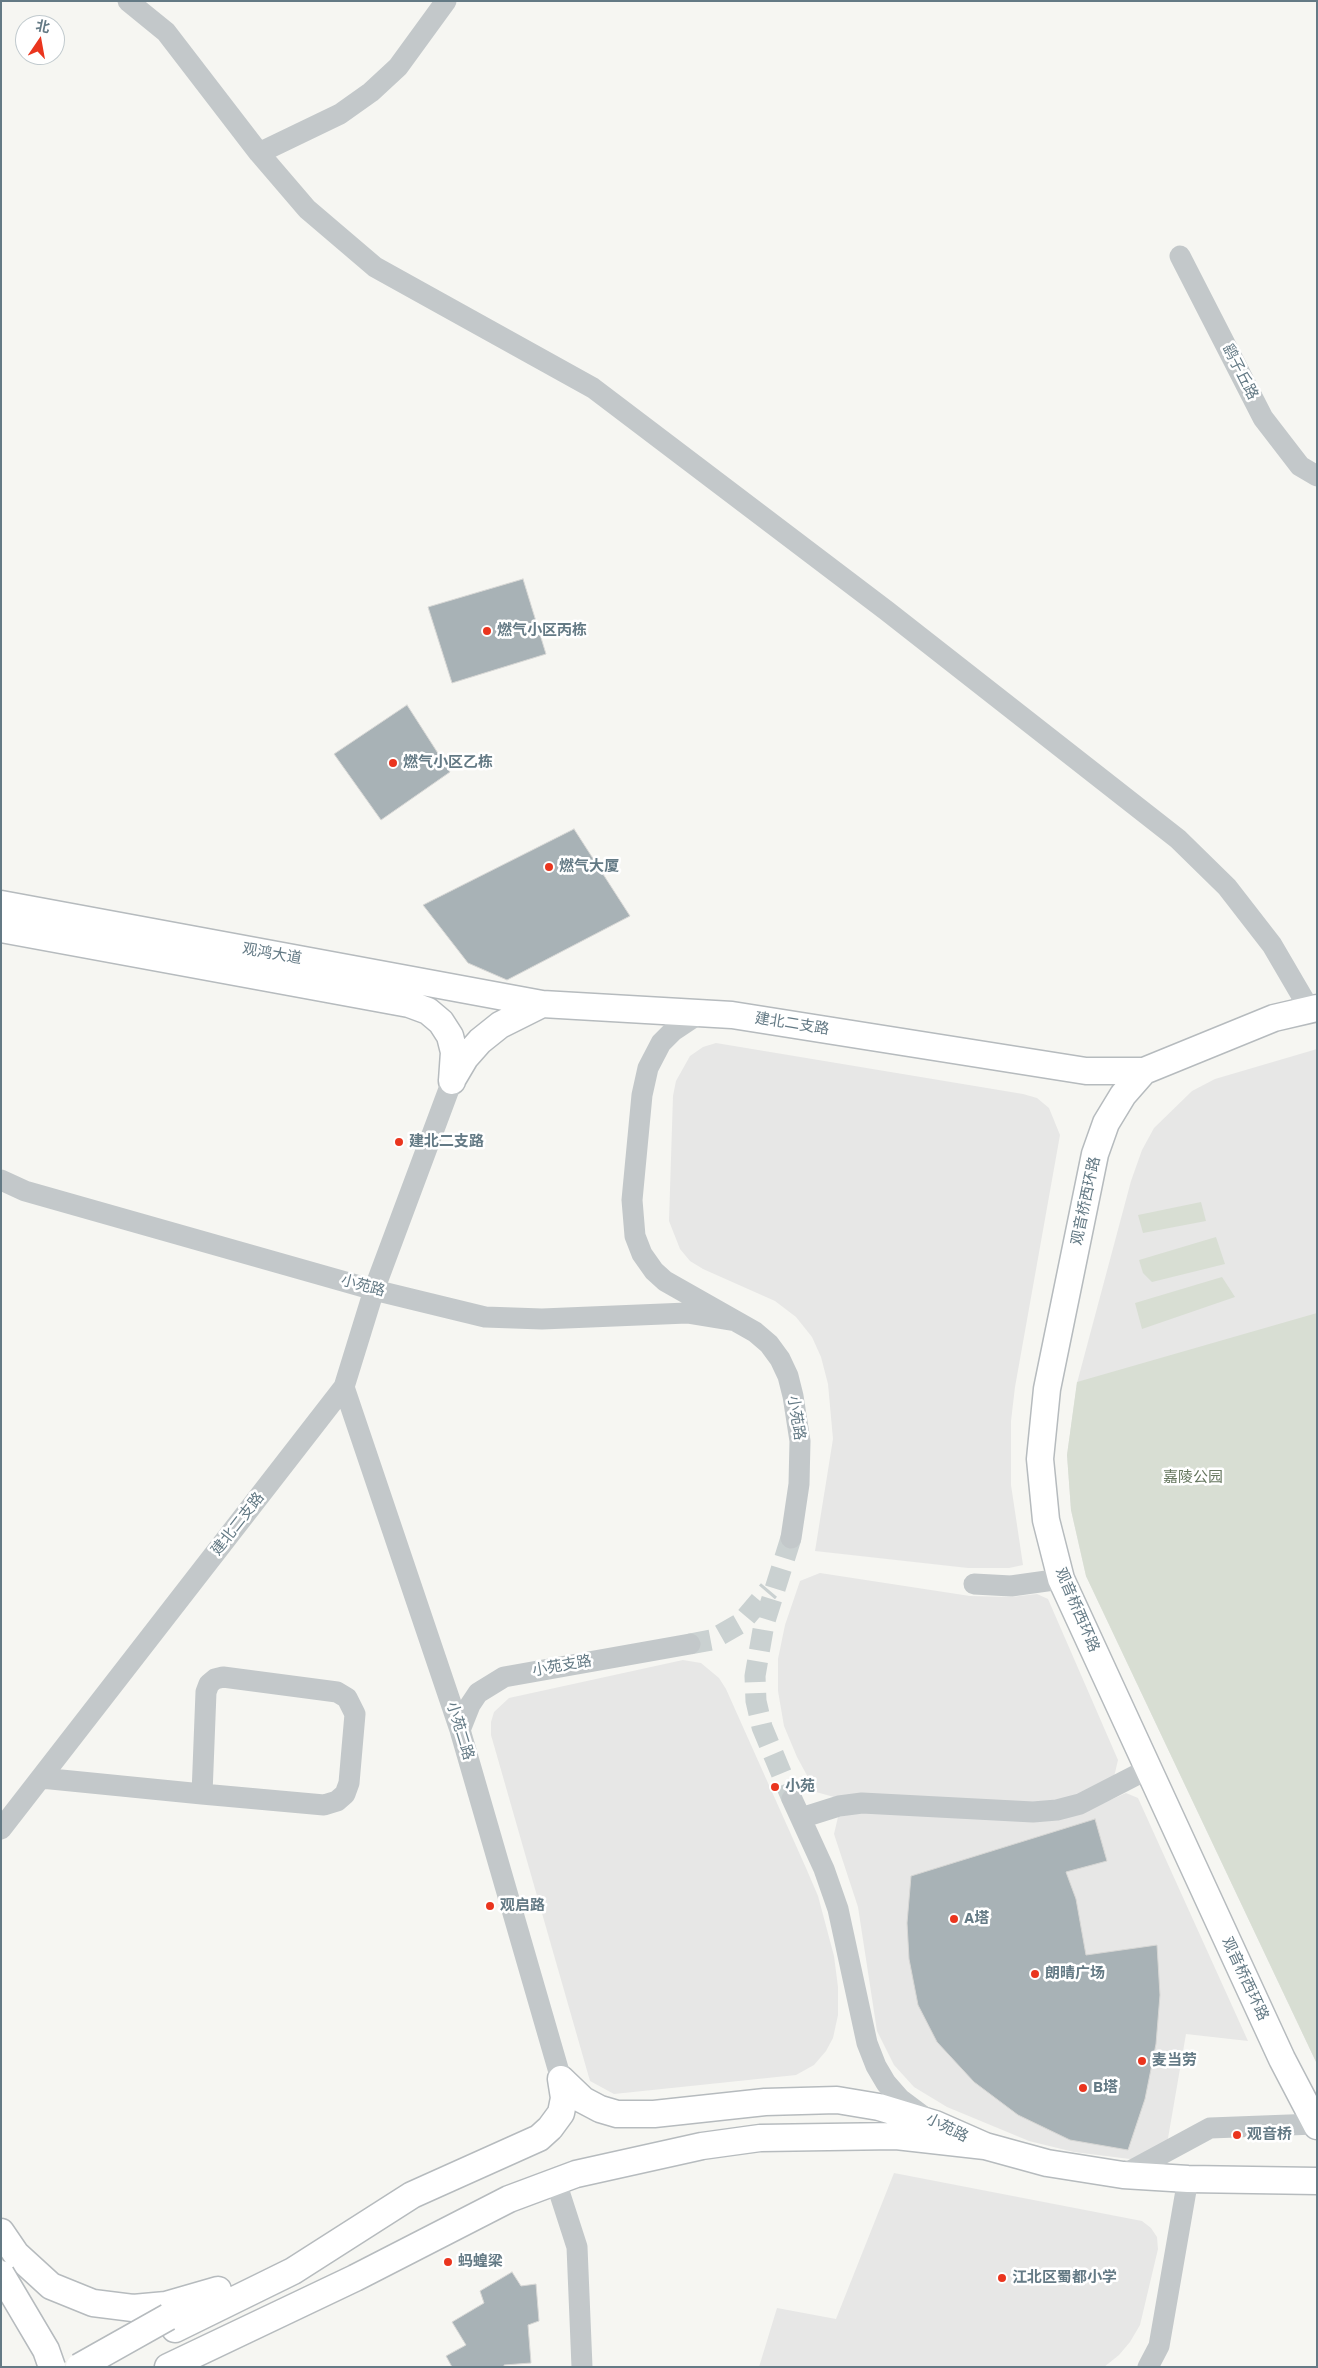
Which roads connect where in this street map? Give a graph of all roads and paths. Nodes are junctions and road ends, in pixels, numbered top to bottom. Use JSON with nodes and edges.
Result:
{"nodes":[{"id":1,"x":128,"y":1,"type":"edge"},
{"id":2,"x":446,"y":1,"type":"edge"},
{"id":3,"x":259,"y":153,"type":"junction"},
{"id":4,"x":1180,"y":256,"type":"dead end"},
{"id":5,"x":1317,"y":476,"type":"edge"},
{"id":6,"x":1,"y":904,"type":"edge"},
{"id":7,"x":1,"y":929,"type":"edge"},
{"id":8,"x":542,"y":1004,"type":"junction"},
{"id":9,"x":1313,"y":1009,"type":"edge"},
{"id":10,"x":703,"y":1011,"type":"junction"},
{"id":11,"x":1144,"y":1071,"type":"junction"},
{"id":12,"x":452,"y":1081,"type":"junction"},
{"id":13,"x":1,"y":1180,"type":"edge"},
{"id":14,"x":374,"y":1290,"type":"junction"},
{"id":15,"x":736,"y":1321,"type":"junction"},
{"id":16,"x":344,"y":1387,"type":"junction"},
{"id":17,"x":791,"y":1538,"type":"tunnel mouth"},
{"id":18,"x":1062,"y":1579,"type":"junction"},
{"id":19,"x":974,"y":1584,"type":"dead end"},
{"id":20,"x":690,"y":1644,"type":"tunnel mouth"},
{"id":21,"x":460,"y":1730,"type":"junction"},
{"id":22,"x":1148,"y":1769,"type":"junction"},
{"id":23,"x":41,"y":1778,"type":"junction"},
{"id":24,"x":202,"y":1794,"type":"junction"},
{"id":25,"x":1,"y":1829,"type":"edge"},
{"id":26,"x":561,"y":2079,"type":"junction"},
{"id":27,"x":935,"y":2124,"type":"junction"},
{"id":28,"x":1316,"y":2125,"type":"edge"},
{"id":29,"x":984,"y":2146,"type":"junction"},
{"id":30,"x":1123,"y":2175,"type":"junction"},
{"id":31,"x":1188,"y":2179,"type":"junction"},
{"id":32,"x":1317,"y":2181,"type":"edge"},
{"id":33,"x":556,"y":2182,"type":"junction"},
{"id":34,"x":412,"y":2195,"type":"junction"},
{"id":35,"x":1,"y":2232,"type":"edge"},
{"id":36,"x":1,"y":2274,"type":"edge"},
{"id":37,"x":218,"y":2290,"type":"junction"},
{"id":38,"x":172,"y":2323,"type":"junction"},
{"id":39,"x":189,"y":2363,"type":"edge"},
{"id":40,"x":52,"y":2367,"type":"edge"},
{"id":41,"x":79,"y":2367,"type":"edge"},
{"id":42,"x":109,"y":2367,"type":"edge"},
{"id":43,"x":582,"y":2367,"type":"edge"},
{"id":44,"x":1148,"y":2367,"type":"edge"}],
"edges":[{"from":1,"to":3,"type":"street"},
{"from":2,"to":3,"type":"street"},
{"from":3,"to":9,"type":"street"},
{"from":4,"to":5,"type":"street","name":"鹞子丘路"},
{"from":6,"to":8,"type":"main road","name":"观鸿大道"},
{"from":7,"to":12,"type":"main road","name":"观鸿大道"},
{"from":8,"to":10,"type":"main road","name":"建北二支路"},
{"from":8,"to":12,"type":"main road","name":"建北二支路"},
{"from":9,"to":11,"type":"main road","name":"观音桥西环路"},
{"from":10,"to":11,"type":"main road","name":"建北二支路"},
{"from":10,"to":15,"type":"street","name":"小苑路"},
{"from":11,"to":18,"type":"main road","name":"观音桥西环路"},
{"from":12,"to":14,"type":"street","name":"建北二支路"},
{"from":13,"to":14,"type":"street","name":"小苑路"},
{"from":14,"to":15,"type":"street","name":"小苑路"},
{"from":14,"to":16,"type":"street","name":"建北二支路"},
{"from":15,"to":17,"type":"street","name":"小苑路"},
{"from":16,"to":21,"type":"street","name":"小苑二路"},
{"from":16,"to":23,"type":"street","name":"建北二支路"},
{"from":18,"to":19,"type":"street"},
{"from":18,"to":22,"type":"main road","name":"观音桥西环路"},
{"from":20,"to":21,"type":"street","name":"小苑支路"},
{"from":21,"to":26,"type":"street","name":"小苑二路"},
{"from":22,"to":27,"type":"street","name":"小苑路"},
{"from":22,"to":28,"type":"main road","name":"观音桥西环路"},
{"from":23,"to":24,"type":"street"},
{"from":23,"to":25,"type":"street","name":"建北二支路"},
{"from":24,"to":24,"type":"street"},
{"from":26,"to":27,"type":"main road"},
{"from":26,"to":34,"type":"main road"},
{"from":27,"to":29,"type":"main road","name":"小苑路"},
{"from":28,"to":30,"type":"street"},
{"from":29,"to":30,"type":"main road","name":"小苑路"},
{"from":29,"to":33,"type":"main road"},
{"from":30,"to":31,"type":"main road","name":"小苑路"},
{"from":31,"to":32,"type":"main road","name":"小苑路"},
{"from":31,"to":44,"type":"street"},
{"from":33,"to":39,"type":"main road"},
{"from":33,"to":43,"type":"street"},
{"from":34,"to":37,"type":"main road"},
{"from":34,"to":38,"type":"main road"},
{"from":35,"to":37,"type":"main road"},
{"from":36,"to":40,"type":"main road","bridge":true},
{"from":37,"to":38,"type":"main road"},
{"from":38,"to":41,"type":"main road","bridge":true},
{"from":38,"to":42,"type":"main road"}]}
